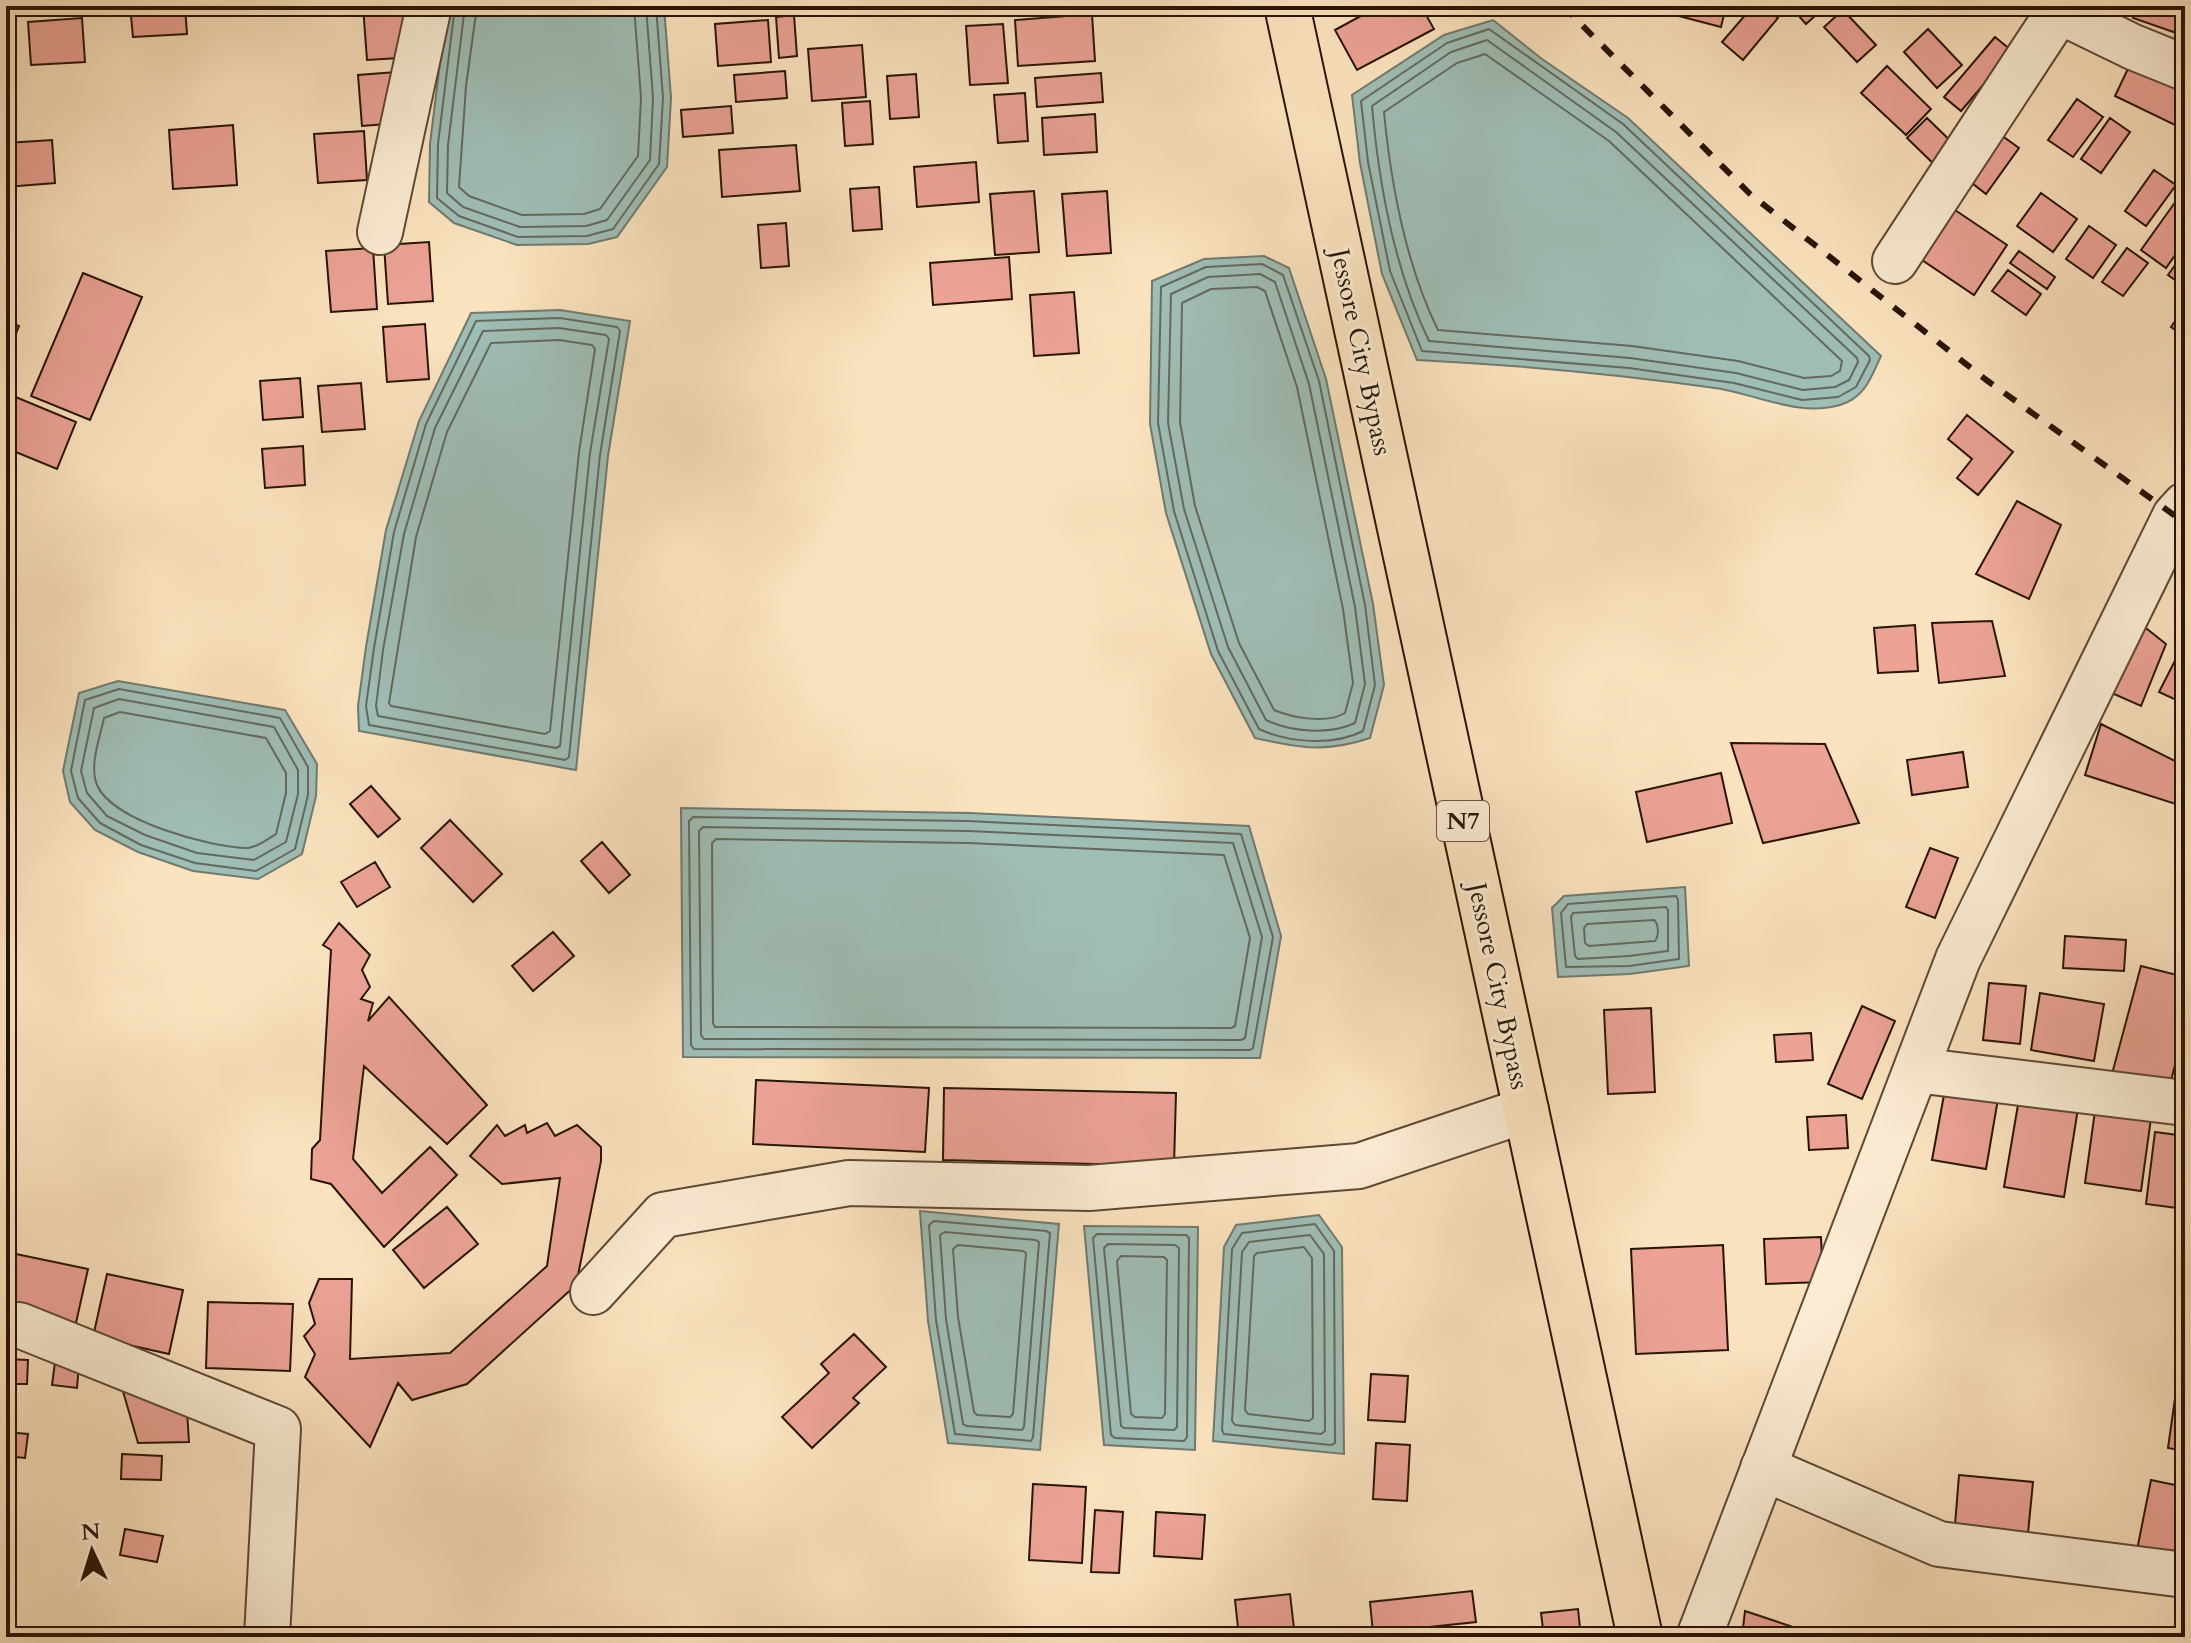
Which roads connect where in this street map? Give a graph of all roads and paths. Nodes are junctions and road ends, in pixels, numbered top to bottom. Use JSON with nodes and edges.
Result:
{"nodes":[{"id":1,"x":429,"y":6,"type":"edge"},
{"id":2,"x":1287,"y":6,"type":"edge"},
{"id":3,"x":2057,"y":8,"type":"edge"},
{"id":4,"x":2185,"y":68,"type":"edge"},
{"id":5,"x":380,"y":232,"type":"dead end"},
{"id":6,"x":1895,"y":261,"type":"dead end"},
{"id":7,"x":2185,"y":505,"type":"edge"},
{"id":8,"x":1916,"y":1070,"type":"junction"},
{"id":9,"x":2185,"y":1103,"type":"edge"},
{"id":10,"x":1526,"y":1110,"type":"junction"},
{"id":11,"x":593,"y":1292,"type":"dead end"},
{"id":12,"x":19,"y":1325,"type":"dead end"},
{"id":13,"x":1763,"y":1468,"type":"junction"},
{"id":14,"x":2185,"y":1575,"type":"edge"},
{"id":15,"x":267,"y":1637,"type":"edge"},
{"id":16,"x":1640,"y":1637,"type":"edge"},
{"id":17,"x":1699,"y":1637,"type":"edge"}],
"edges":[{"from":1,"to":5,"type":"street"},
{"from":2,"to":10,"type":"highway","name":"Jessore City Bypass","number":"N7"},
{"from":3,"to":4,"type":"street"},
{"from":3,"to":6,"type":"street"},
{"from":7,"to":8,"type":"street"},
{"from":8,"to":9,"type":"street"},
{"from":8,"to":13,"type":"street"},
{"from":10,"to":11,"type":"street"},
{"from":10,"to":16,"type":"highway","name":"Jessore City Bypass","number":"N7"},
{"from":12,"to":15,"type":"street"},
{"from":13,"to":14,"type":"street"},
{"from":13,"to":17,"type":"street"}]}
